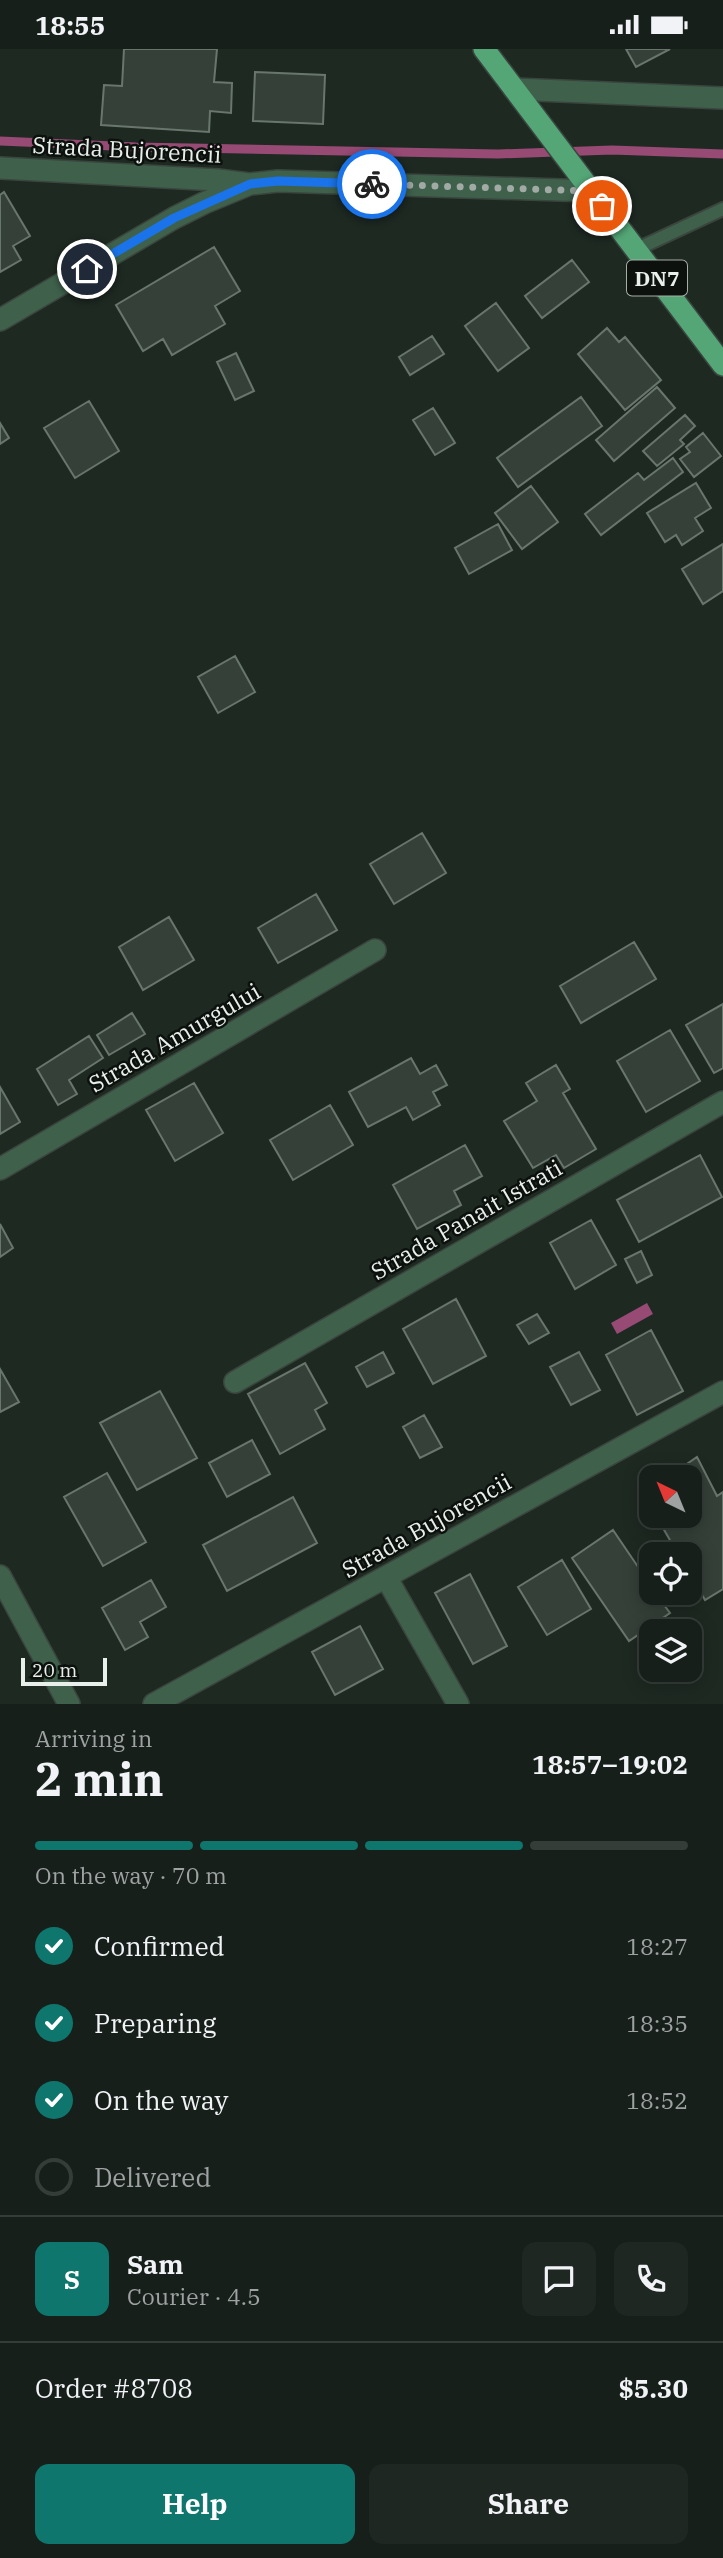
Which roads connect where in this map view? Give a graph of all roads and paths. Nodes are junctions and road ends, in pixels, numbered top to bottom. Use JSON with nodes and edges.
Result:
{"nodes":[{"id":1,"x":484,"y":49,"type":"edge"},
{"id":2,"x":514,"y":89,"type":"junction"},
{"id":3,"x":723,"y":99,"type":"edge"},
{"id":4,"x":0,"y":168,"type":"edge"},
{"id":5,"x":250,"y":184,"type":"junction"},
{"id":6,"x":591,"y":191,"type":"junction"},
{"id":7,"x":723,"y":209,"type":"edge"},
{"id":8,"x":635,"y":250,"type":"junction"},
{"id":9,"x":0,"y":320,"type":"edge"},
{"id":10,"x":723,"y":365,"type":"edge"},
{"id":11,"x":375,"y":950,"type":"dead end"},
{"id":12,"x":723,"y":1102,"type":"edge"},
{"id":13,"x":0,"y":1170,"type":"edge"},
{"id":14,"x":235,"y":1382,"type":"dead end"},
{"id":15,"x":723,"y":1392,"type":"edge"},
{"id":16,"x":0,"y":1576,"type":"edge"},
{"id":17,"x":386,"y":1577,"type":"junction"},
{"id":18,"x":69,"y":1704,"type":"edge"},
{"id":19,"x":154,"y":1704,"type":"edge"},
{"id":20,"x":458,"y":1704,"type":"edge"}],
"edges":[{"from":1,"to":2,"type":"highway","number":"DN7"},
{"from":2,"to":3,"type":"street"},
{"from":2,"to":6,"type":"highway","number":"DN7"},
{"from":4,"to":5,"type":"street","name":"Strada Bujorencii"},
{"from":5,"to":6,"type":"street","name":"Strada Bujorencii"},
{"from":5,"to":9,"type":"street","name":"Strada Bujorencii"},
{"from":6,"to":8,"type":"highway","number":"DN7"},
{"from":7,"to":8,"type":"lane"},
{"from":8,"to":10,"type":"highway","number":"DN7"},
{"from":11,"to":13,"type":"street","name":"Strada Amurgului"},
{"from":12,"to":14,"type":"street","name":"Strada Panait Istrati"},
{"from":15,"to":17,"type":"street","name":"Strada Bujorencii"},
{"from":16,"to":18,"type":"street"},
{"from":17,"to":19,"type":"street","name":"Strada Bujorencii"},
{"from":17,"to":20,"type":"street"}]}
